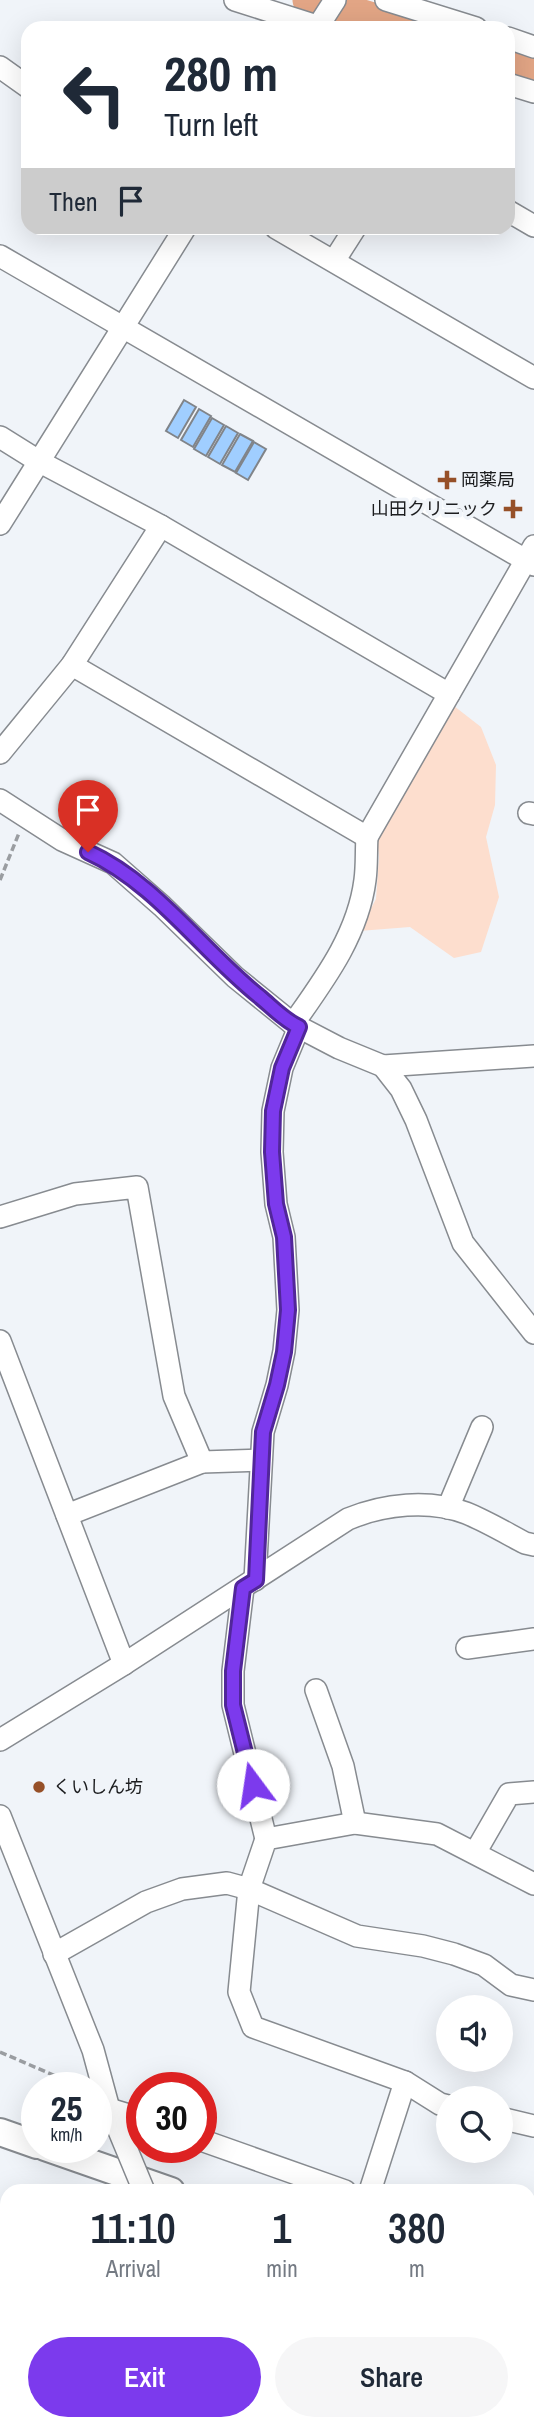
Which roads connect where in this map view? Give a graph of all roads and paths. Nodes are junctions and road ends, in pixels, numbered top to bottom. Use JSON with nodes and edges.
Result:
{"nodes":[{"id":1,"x":235,"y":0,"type":"edge"},
{"id":2,"x":335,"y":0,"type":"edge"},
{"id":3,"x":386,"y":0,"type":"edge"},
{"id":4,"x":300,"y":21,"type":"edge"},
{"id":5,"x":323,"y":21,"type":"edge"},
{"id":6,"x":454,"y":21,"type":"edge"},
{"id":7,"x":515,"y":40,"type":"edge"},
{"id":8,"x":534,"y":47,"type":"edge"},
{"id":9,"x":0,"y":66,"type":"edge"},
{"id":10,"x":21,"y":82,"type":"edge"},
{"id":11,"x":515,"y":86,"type":"edge"},
{"id":12,"x":534,"y":92,"type":"edge"},
{"id":13,"x":515,"y":215,"type":"edge"},
{"id":14,"x":533,"y":224,"type":"edge"},
{"id":15,"x":180,"y":235,"type":"edge"},
{"id":16,"x":288,"y":235,"type":"edge"},
{"id":17,"x":351,"y":235,"type":"edge"},
{"id":18,"x":0,"y":256,"type":"edge"},
{"id":19,"x":334,"y":261,"type":"junction"},
{"id":20,"x":122,"y":326,"type":"junction"},
{"id":21,"x":534,"y":378,"type":"edge"},
{"id":22,"x":0,"y":437,"type":"edge"},
{"id":23,"x":40,"y":462,"type":"junction"},
{"id":24,"x":0,"y":524,"type":"edge"},
{"id":25,"x":161,"y":526,"type":"junction"},
{"id":26,"x":531,"y":557,"type":"edge"},
{"id":27,"x":72,"y":665,"type":"junction"},
{"id":28,"x":449,"y":694,"type":"junction"},
{"id":29,"x":0,"y":753,"type":"edge"},
{"id":30,"x":0,"y":800,"type":"edge"},
{"id":31,"x":25,"y":816,"type":"junction"},
{"id":32,"x":367,"y":837,"type":"junction"},
{"id":33,"x":0,"y":880,"type":"edge"},
{"id":34,"x":296,"y":1026,"type":"junction"},
{"id":35,"x":534,"y":1056,"type":"edge"},
{"id":36,"x":383,"y":1066,"type":"junction"},
{"id":37,"x":0,"y":1217,"type":"edge"},
{"id":38,"x":534,"y":1333,"type":"edge"},
{"id":39,"x":0,"y":1341,"type":"edge"},
{"id":40,"x":482,"y":1427,"type":"dead end"},
{"id":41,"x":261,"y":1460,"type":"junction"},
{"id":42,"x":202,"y":1462,"type":"junction"},
{"id":43,"x":448,"y":1508,"type":"junction"},
{"id":44,"x":67,"y":1515,"type":"junction"},
{"id":45,"x":534,"y":1545,"type":"edge"},
{"id":46,"x":249,"y":1584,"type":"junction"},
{"id":47,"x":534,"y":1639,"type":"edge"},
{"id":48,"x":467,"y":1648,"type":"dead end"},
{"id":49,"x":124,"y":1664,"type":"junction"},
{"id":50,"x":316,"y":1690,"type":"dead end"},
{"id":51,"x":0,"y":1740,"type":"edge"},
{"id":52,"x":534,"y":1792,"type":"edge"},
{"id":53,"x":0,"y":1816,"type":"edge"},
{"id":54,"x":355,"y":1824,"type":"junction"},
{"id":55,"x":266,"y":1839,"type":"junction"},
{"id":56,"x":475,"y":1853,"type":"junction"},
{"id":57,"x":534,"y":1884,"type":"edge"},
{"id":58,"x":248,"y":1888,"type":"junction"},
{"id":59,"x":54,"y":1954,"type":"junction"},
{"id":60,"x":534,"y":1990,"type":"edge"},
{"id":61,"x":0,"y":2052,"type":"edge"},
{"id":62,"x":46,"y":2072,"type":"edge"},
{"id":63,"x":405,"y":2082,"type":"junction"},
{"id":64,"x":436,"y":2101,"type":"edge"},
{"id":65,"x":113,"y":2118,"type":"junction"},
{"id":66,"x":126,"y":2118,"type":"edge"},
{"id":67,"x":513,"y":2121,"type":"edge"},
{"id":68,"x":534,"y":2126,"type":"edge"},
{"id":69,"x":0,"y":2132,"type":"edge"},
{"id":70,"x":21,"y":2139,"type":"edge"},
{"id":71,"x":217,"y":2146,"type":"edge"},
{"id":72,"x":90,"y":2163,"type":"edge"},
{"id":73,"x":141,"y":2184,"type":"edge"},
{"id":74,"x":151,"y":2184,"type":"edge"},
{"id":75,"x":325,"y":2184,"type":"edge"},
{"id":76,"x":372,"y":2184,"type":"edge"}],
"edges":[{"from":1,"to":4,"type":"street"},
{"from":2,"to":5,"type":"street"},
{"from":3,"to":6,"type":"street"},
{"from":7,"to":8,"type":"street"},
{"from":9,"to":10,"type":"street"},
{"from":11,"to":12,"type":"street"},
{"from":13,"to":14,"type":"street"},
{"from":15,"to":20,"type":"street"},
{"from":16,"to":19,"type":"street"},
{"from":17,"to":19,"type":"street"},
{"from":18,"to":20,"type":"street"},
{"from":19,"to":21,"type":"street"},
{"from":20,"to":23,"type":"street"},
{"from":20,"to":26,"type":"street"},
{"from":22,"to":23,"type":"street"},
{"from":23,"to":24,"type":"street"},
{"from":23,"to":25,"type":"street"},
{"from":25,"to":27,"type":"street"},
{"from":25,"to":28,"type":"street"},
{"from":26,"to":28,"type":"street"},
{"from":27,"to":29,"type":"street"},
{"from":27,"to":32,"type":"street"},
{"from":28,"to":32,"type":"street"},
{"from":30,"to":31,"type":"street"},
{"from":31,"to":33,"type":"path"},
{"from":31,"to":34,"type":"street"},
{"from":32,"to":34,"type":"street"},
{"from":34,"to":36,"type":"street"},
{"from":34,"to":41,"type":"street"},
{"from":35,"to":36,"type":"street"},
{"from":36,"to":38,"type":"street"},
{"from":37,"to":42,"type":"street"},
{"from":39,"to":44,"type":"street"},
{"from":40,"to":43,"type":"street"},
{"from":41,"to":42,"type":"street"},
{"from":41,"to":46,"type":"street"},
{"from":42,"to":44,"type":"street"},
{"from":43,"to":45,"type":"street"},
{"from":43,"to":46,"type":"street"},
{"from":44,"to":49,"type":"street"},
{"from":46,"to":49,"type":"street"},
{"from":46,"to":55,"type":"street"},
{"from":47,"to":48,"type":"street"},
{"from":49,"to":51,"type":"street"},
{"from":50,"to":54,"type":"street"},
{"from":52,"to":56,"type":"street"},
{"from":53,"to":59,"type":"street"},
{"from":54,"to":55,"type":"street"},
{"from":54,"to":56,"type":"street"},
{"from":55,"to":58,"type":"street"},
{"from":56,"to":57,"type":"street"},
{"from":58,"to":59,"type":"street"},
{"from":58,"to":60,"type":"street"},
{"from":58,"to":63,"type":"street"},
{"from":59,"to":65,"type":"street"},
{"from":61,"to":62,"type":"path"},
{"from":63,"to":64,"type":"street"},
{"from":63,"to":76,"type":"street"},
{"from":65,"to":66,"type":"street"},
{"from":65,"to":73,"type":"street","bridge":true},
{"from":67,"to":68,"type":"street"},
{"from":69,"to":70,"type":"main road"},
{"from":71,"to":75,"type":"street"},
{"from":72,"to":74,"type":"main road"}]}
